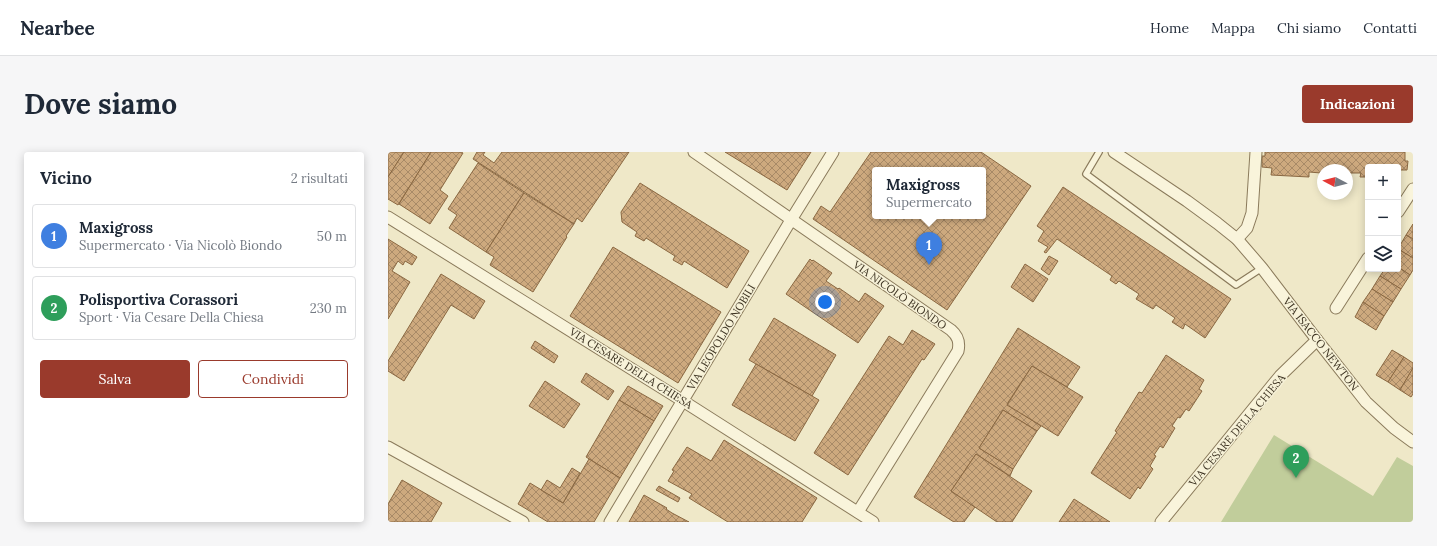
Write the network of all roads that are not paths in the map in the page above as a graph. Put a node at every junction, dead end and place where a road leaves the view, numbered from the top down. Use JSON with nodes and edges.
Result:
{"nodes":[{"id":1,"x":694,"y":152,"type":"edge"},
{"id":2,"x":833,"y":152,"type":"edge"},
{"id":3,"x":1099,"y":152,"type":"edge"},
{"id":4,"x":1114,"y":152,"type":"edge"},
{"id":5,"x":1256,"y":152,"type":"edge"},
{"id":6,"x":1413,"y":189,"type":"edge"},
{"id":7,"x":1401,"y":207,"type":"edge"},
{"id":8,"x":388,"y":217,"type":"edge"},
{"id":9,"x":791,"y":220,"type":"junction"},
{"id":10,"x":1237,"y":239,"type":"junction"},
{"id":11,"x":1365,"y":263,"type":"edge"},
{"id":12,"x":1262,"y":268,"type":"junction"},
{"id":13,"x":1336,"y":308,"type":"dead end"},
{"id":14,"x":1317,"y":340,"type":"junction"},
{"id":15,"x":683,"y":401,"type":"junction"},
{"id":16,"x":1413,"y":442,"type":"edge"},
{"id":17,"x":388,"y":447,"type":"edge"},
{"id":18,"x":858,"y":512,"type":"junction"},
{"id":19,"x":523,"y":522,"type":"edge"},
{"id":20,"x":610,"y":522,"type":"edge"},
{"id":21,"x":873,"y":522,"type":"edge"},
{"id":22,"x":1160,"y":522,"type":"edge"}],
"edges":[{"from":1,"to":9,"type":"street","name":"VIA NICOLÒ BIONDO"},
{"from":2,"to":9,"type":"street","name":"VIA LEOPOLDO NOBILI"},
{"from":3,"to":12,"type":"lane"},
{"from":4,"to":10,"type":"street","name":"VIA ISACCO NEWTON"},
{"from":5,"to":10,"type":"street"},
{"from":6,"to":7,"type":"street"},
{"from":8,"to":15,"type":"street","name":"VIA CESARE DELLA CHIESA"},
{"from":9,"to":15,"type":"street","name":"VIA LEOPOLDO NOBILI"},
{"from":9,"to":18,"type":"street","name":"VIA NICOLÒ BIONDO"},
{"from":10,"to":12,"type":"street","name":"VIA ISACCO NEWTON"},
{"from":11,"to":13,"type":"street"},
{"from":12,"to":14,"type":"street","name":"VIA ISACCO NEWTON"},
{"from":14,"to":16,"type":"street","name":"VIA ISACCO NEWTON"},
{"from":14,"to":22,"type":"street","name":"VIA CESARE DELLA CHIESA"},
{"from":15,"to":18,"type":"street","name":"VIA CESARE DELLA CHIESA"},
{"from":15,"to":20,"type":"street","name":"VIA LEOPOLDO NOBILI"},
{"from":17,"to":19,"type":"street"},
{"from":18,"to":21,"type":"street","name":"VIA CESARE DELLA CHIESA"}]}
